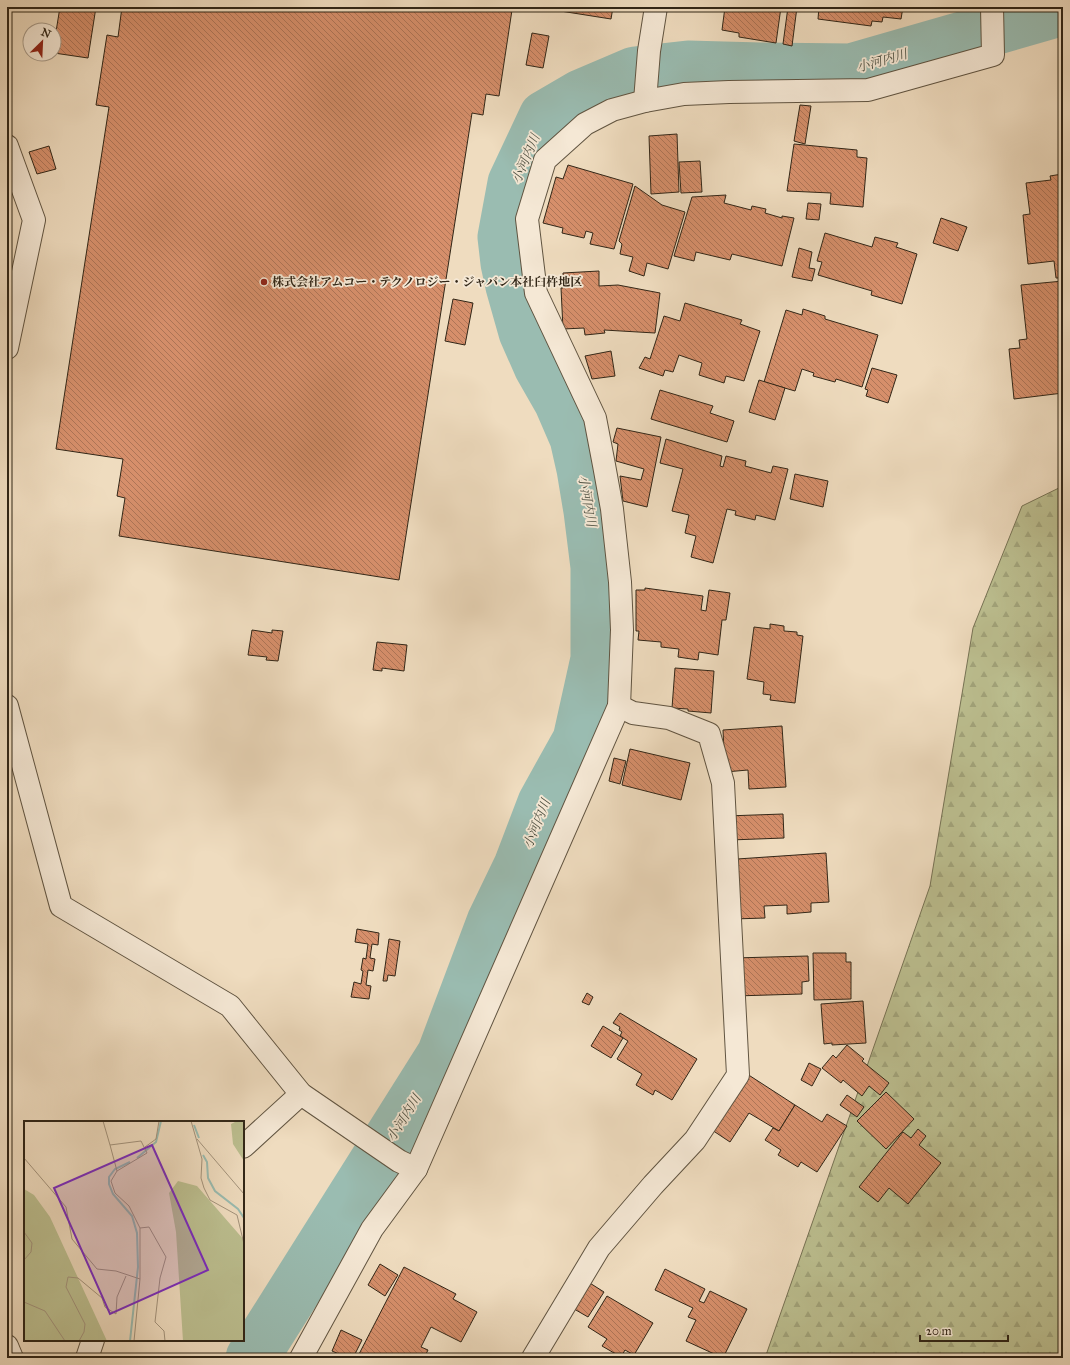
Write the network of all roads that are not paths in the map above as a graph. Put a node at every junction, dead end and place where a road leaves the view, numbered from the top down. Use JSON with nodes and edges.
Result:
{"nodes":[{"id":1,"x":656,"y":7,"type":"edge"},
{"id":2,"x":992,"y":8,"type":"edge"},
{"id":3,"x":645,"y":93,"type":"junction"},
{"id":4,"x":7,"y":146,"type":"edge"},
{"id":5,"x":7,"y":348,"type":"edge"},
{"id":6,"x":7,"y":706,"type":"edge"},
{"id":7,"x":619,"y":706,"type":"junction"},
{"id":8,"x":301,"y":1094,"type":"junction"},
{"id":9,"x":244,"y":1146,"type":"edge"},
{"id":10,"x":408,"y":1165,"type":"junction"},
{"id":11,"x":93,"y":1341,"type":"edge"},
{"id":12,"x":7,"y":1346,"type":"edge"},
{"id":13,"x":12,"y":1358,"type":"edge"},
{"id":14,"x":87,"y":1358,"type":"edge"},
{"id":15,"x":301,"y":1358,"type":"edge"},
{"id":16,"x":533,"y":1358,"type":"edge"}],
"edges":[{"from":1,"to":3,"type":"street"},
{"from":2,"to":3,"type":"street"},
{"from":3,"to":7,"type":"street"},
{"from":4,"to":5,"type":"street"},
{"from":6,"to":8,"type":"street"},
{"from":7,"to":10,"type":"street"},
{"from":7,"to":16,"type":"street"},
{"from":8,"to":9,"type":"street"},
{"from":8,"to":10,"type":"street"},
{"from":10,"to":15,"type":"street"},
{"from":11,"to":14,"type":"street"},
{"from":12,"to":13,"type":"street"}]}
